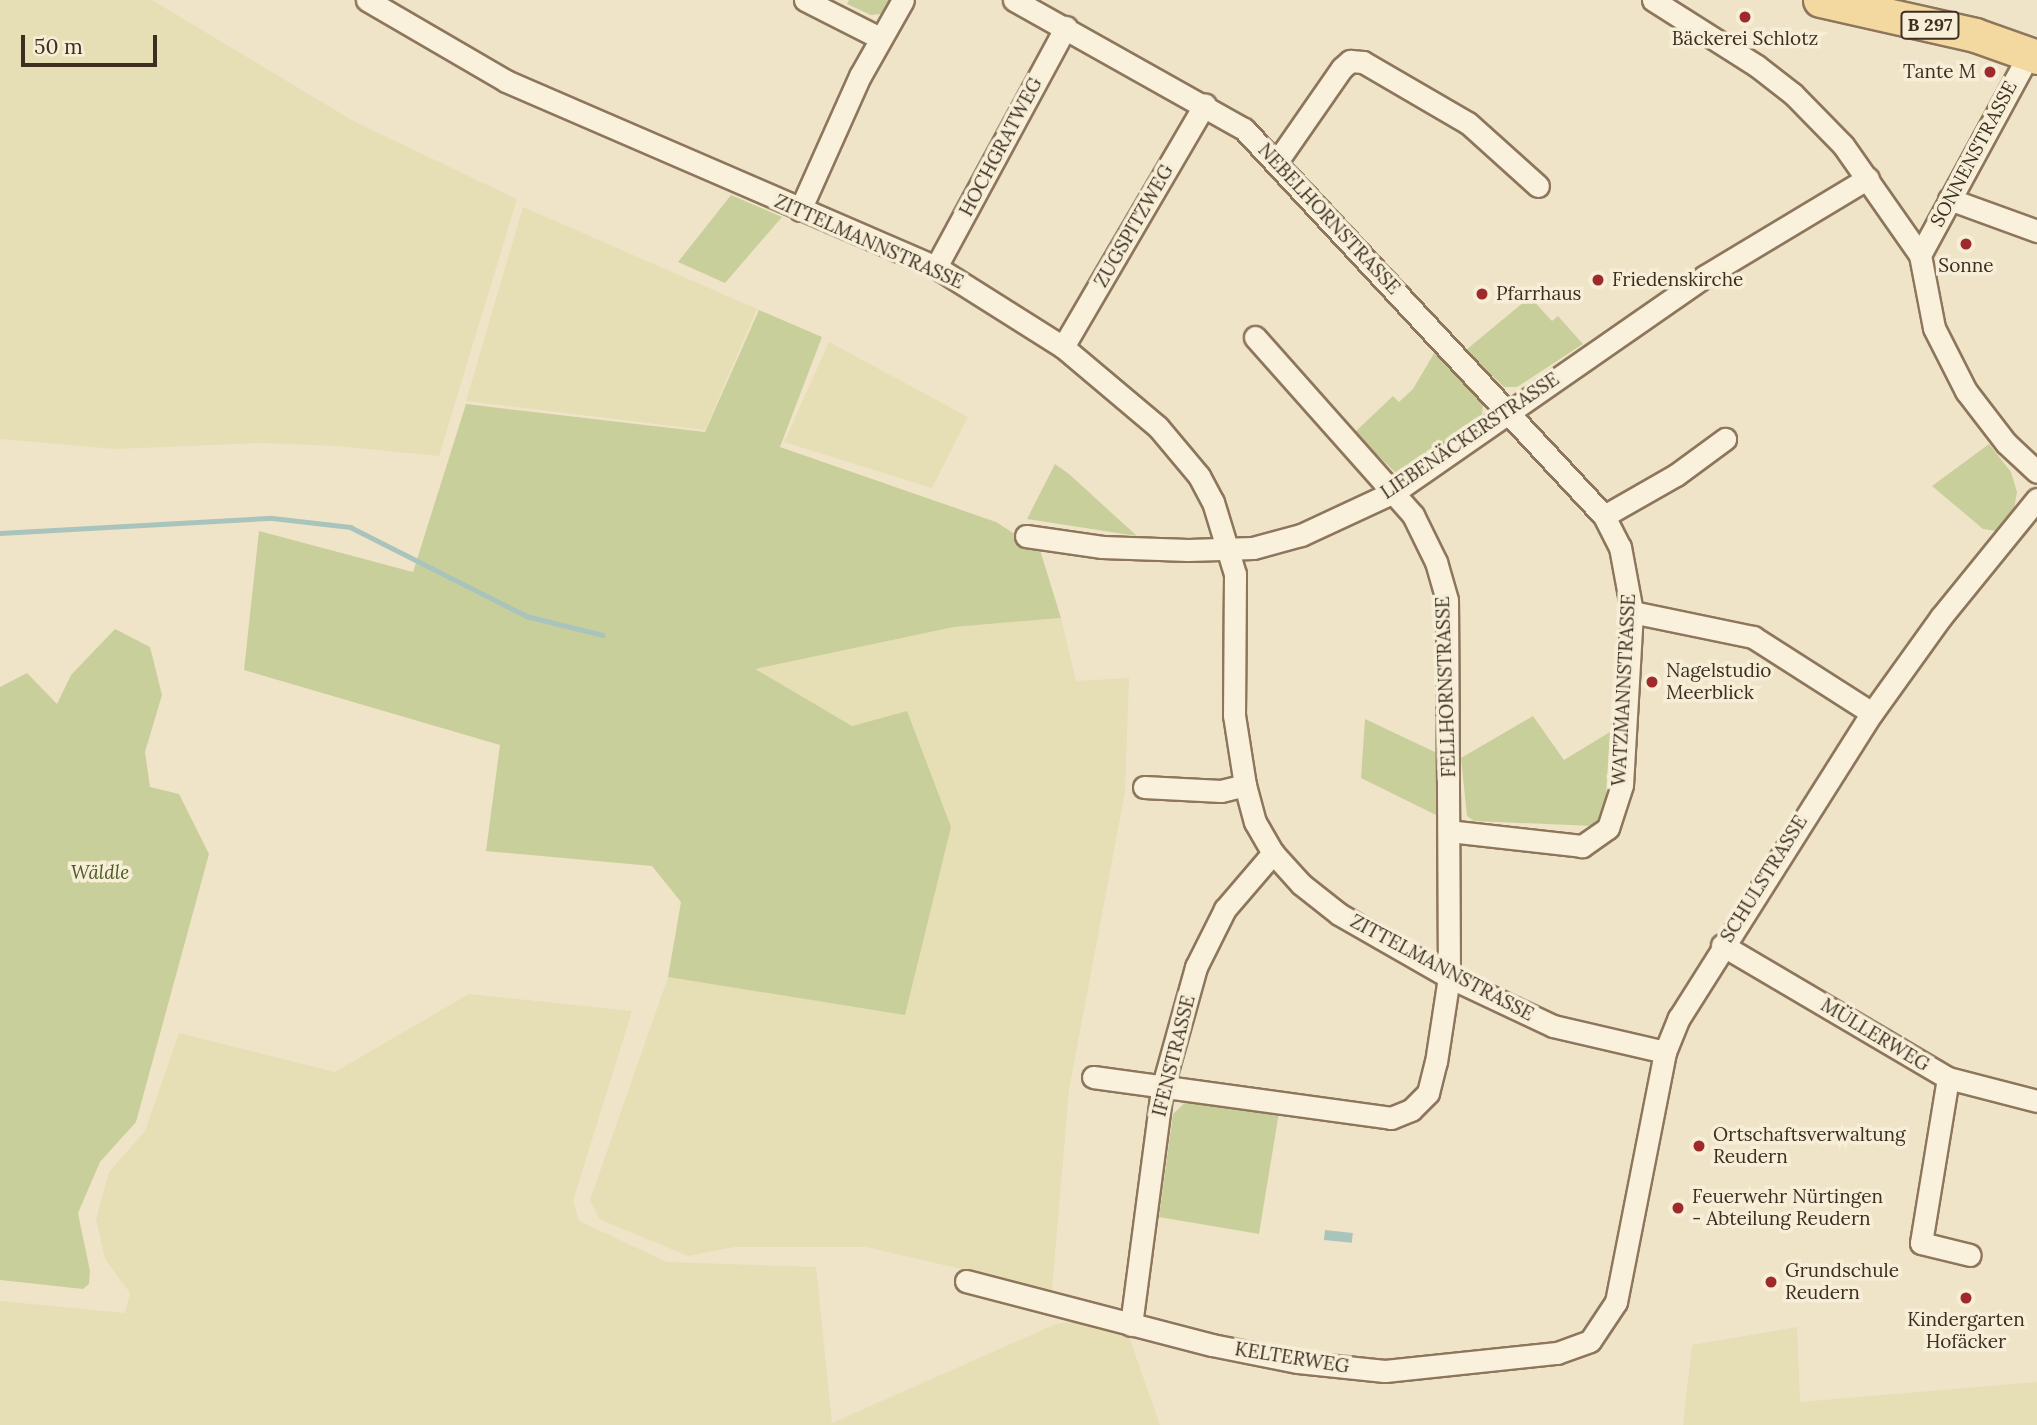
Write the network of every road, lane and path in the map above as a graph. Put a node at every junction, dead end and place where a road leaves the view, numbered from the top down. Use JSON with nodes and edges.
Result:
{"nodes":[{"id":1,"x":367,"y":0,"type":"edge"},
{"id":2,"x":805,"y":0,"type":"edge"},
{"id":3,"x":904,"y":0,"type":"edge"},
{"id":4,"x":1014,"y":0,"type":"edge"},
{"id":5,"x":1653,"y":0,"type":"edge"},
{"id":6,"x":1820,"y":0,"type":"edge"},
{"id":7,"x":1675,"y":7,"type":"edge"},
{"id":8,"x":1066,"y":27,"type":"junction"},
{"id":9,"x":880,"y":37,"type":"junction"},
{"id":10,"x":2033,"y":55,"type":"edge"},
{"id":11,"x":1205,"y":104,"type":"junction"},
{"id":12,"x":1278,"y":160,"type":"junction"},
{"id":13,"x":1868,"y":178,"type":"junction"},
{"id":14,"x":1538,"y":186,"type":"dead end"},
{"id":15,"x":1949,"y":199,"type":"junction"},
{"id":16,"x":800,"y":210,"type":"junction"},
{"id":17,"x":2037,"y":231,"type":"edge"},
{"id":18,"x":1920,"y":255,"type":"junction"},
{"id":19,"x":936,"y":267,"type":"junction"},
{"id":20,"x":1255,"y":337,"type":"dead end"},
{"id":21,"x":1063,"y":347,"type":"junction"},
{"id":22,"x":1506,"y":412,"type":"junction"},
{"id":23,"x":1725,"y":439,"type":"dead end"},
{"id":24,"x":2037,"y":472,"type":"edge"},
{"id":25,"x":1395,"y":491,"type":"junction"},
{"id":26,"x":2037,"y":499,"type":"edge"},
{"id":27,"x":1604,"y":516,"type":"junction"},
{"id":28,"x":1026,"y":536,"type":"dead end"},
{"id":29,"x":1229,"y":549,"type":"junction"},
{"id":30,"x":1632,"y":612,"type":"junction"},
{"id":31,"x":1872,"y":713,"type":"junction"},
{"id":32,"x":1245,"y":785,"type":"junction"},
{"id":33,"x":1144,"y":787,"type":"dead end"},
{"id":34,"x":1449,"y":831,"type":"junction"},
{"id":35,"x":1273,"y":853,"type":"junction"},
{"id":36,"x":1722,"y":945,"type":"junction"},
{"id":37,"x":1449,"y":977,"type":"junction"},
{"id":38,"x":1665,"y":1052,"type":"junction"},
{"id":39,"x":1093,"y":1077,"type":"dead end"},
{"id":40,"x":1948,"y":1078,"type":"junction"},
{"id":41,"x":1162,"y":1089,"type":"junction"},
{"id":42,"x":2037,"y":1101,"type":"edge"},
{"id":43,"x":1970,"y":1255,"type":"dead end"},
{"id":44,"x":965,"y":1280,"type":"dead end"},
{"id":45,"x":1610,"y":1315,"type":"joint"},
{"id":46,"x":1131,"y":1325,"type":"junction"}],
"edges":[{"from":1,"to":16,"type":"street","name":"ZITTELMANNSTRASSE"},
{"from":2,"to":9,"type":"street"},
{"from":3,"to":9,"type":"street"},
{"from":4,"to":8,"type":"street","name":"NEBELHORNSTRASSE"},
{"from":5,"to":7,"type":"street"},
{"from":6,"to":10,"type":"main road","number":"B 297"},
{"from":7,"to":13,"type":"street"},
{"from":8,"to":11,"type":"street","name":"NEBELHORNSTRASSE"},
{"from":8,"to":19,"type":"street","name":"HOCHGRATWEG"},
{"from":9,"to":16,"type":"street"},
{"from":10,"to":15,"type":"street","name":"SONNENSTRASSE"},
{"from":11,"to":12,"type":"street","name":"NEBELHORNSTRASSE"},
{"from":11,"to":21,"type":"street","name":"ZUGSPITZWEG"},
{"from":12,"to":14,"type":"street"},
{"from":12,"to":22,"type":"street","name":"NEBELHORNSTRASSE"},
{"from":13,"to":18,"type":"street"},
{"from":13,"to":22,"type":"street","name":"LIEBENÄCKERSTRASSE"},
{"from":15,"to":17,"type":"street"},
{"from":15,"to":18,"type":"street","name":"SONNENSTRASSE"},
{"from":16,"to":19,"type":"street","name":"ZITTELMANNSTRASSE"},
{"from":18,"to":24,"type":"street"},
{"from":19,"to":21,"type":"street","name":"ZITTELMANNSTRASSE"},
{"from":20,"to":25,"type":"street","name":"FELLHORNSTRASSE"},
{"from":21,"to":29,"type":"street","name":"ZITTELMANNSTRASSE"},
{"from":22,"to":25,"type":"street","name":"LIEBENÄCKERSTRASSE"},
{"from":22,"to":27,"type":"street","name":"WATZMANNSTRASSE"},
{"from":23,"to":27,"type":"street"},
{"from":25,"to":29,"type":"street","name":"LIEBENÄCKERSTRASSE"},
{"from":25,"to":34,"type":"street","name":"FELLHORNSTRASSE"},
{"from":26,"to":31,"type":"street","name":"SCHULSTRASSE"},
{"from":27,"to":30,"type":"street","name":"WATZMANNSTRASSE"},
{"from":28,"to":29,"type":"street","name":"LIEBENÄCKERSTRASSE"},
{"from":29,"to":32,"type":"street","name":"ZITTELMANNSTRASSE"},
{"from":30,"to":31,"type":"street"},
{"from":30,"to":34,"type":"street","name":"WATZMANNSTRASSE"},
{"from":31,"to":36,"type":"street","name":"SCHULSTRASSE"},
{"from":32,"to":33,"type":"street"},
{"from":32,"to":35,"type":"street","name":"ZITTELMANNSTRASSE"},
{"from":34,"to":37,"type":"street","name":"FELLHORNSTRASSE"},
{"from":35,"to":37,"type":"street","name":"ZITTELMANNSTRASSE"},
{"from":35,"to":41,"type":"street","name":"IFENSTRASSE"},
{"from":36,"to":38,"type":"street","name":"SCHULSTRASSE"},
{"from":36,"to":40,"type":"street","name":"MÜLLERWEG"},
{"from":37,"to":38,"type":"street","name":"ZITTELMANNSTRASSE"},
{"from":37,"to":41,"type":"street","name":"FELLHORNSTRASSE"},
{"from":38,"to":45,"type":"street","name":"SCHULSTRASSE"},
{"from":39,"to":41,"type":"street","name":"FELLHORNSTRASSE"},
{"from":40,"to":42,"type":"street","name":"MÜLLERWEG"},
{"from":40,"to":43,"type":"street"},
{"from":41,"to":46,"type":"street","name":"IFENSTRASSE"},
{"from":44,"to":46,"type":"street","name":"KELTERWEG"},
{"from":45,"to":46,"type":"street","name":"KELTERWEG"}]}
